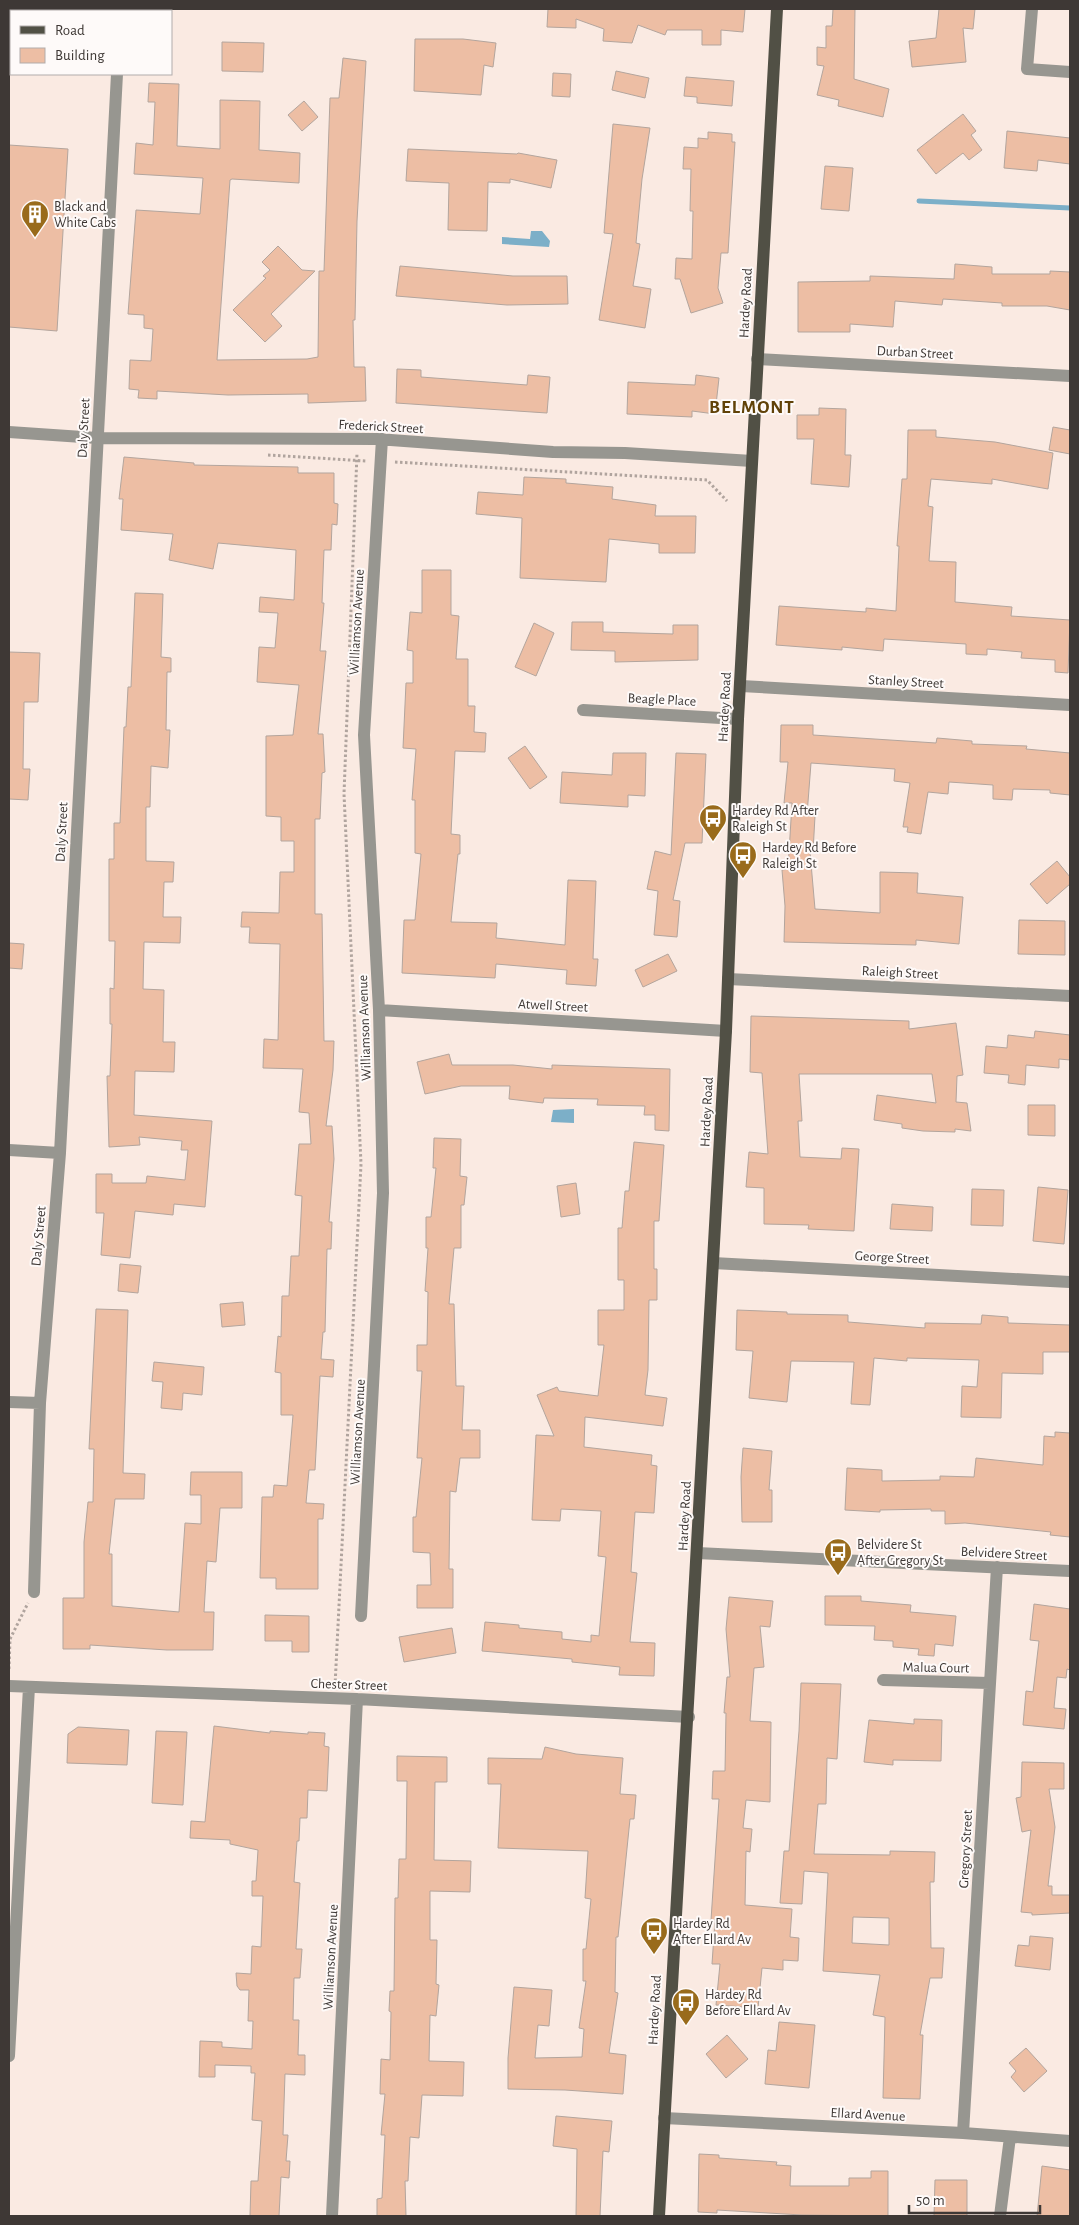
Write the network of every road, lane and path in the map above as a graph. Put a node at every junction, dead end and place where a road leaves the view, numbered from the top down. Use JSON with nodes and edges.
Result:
{"nodes":[{"id":1,"x":777,"y":9,"type":"edge"},
{"id":2,"x":1032,"y":9,"type":"edge"},
{"id":3,"x":1070,"y":72,"type":"edge"},
{"id":4,"x":117,"y":75,"type":"edge"},
{"id":5,"x":757,"y":359,"type":"junction"},
{"id":6,"x":1070,"y":376,"type":"edge"},
{"id":7,"x":9,"y":432,"type":"edge"},
{"id":8,"x":97,"y":438,"type":"junction"},
{"id":9,"x":357,"y":438,"type":"junction"},
{"id":10,"x":382,"y":439,"type":"junction"},
{"id":11,"x":752,"y":461,"type":"junction"},
{"id":12,"x":741,"y":686,"type":"junction"},
{"id":13,"x":1070,"y":705,"type":"edge"},
{"id":14,"x":583,"y":710,"type":"dead end"},
{"id":15,"x":738,"y":719,"type":"junction"},
{"id":16,"x":728,"y":979,"type":"junction"},
{"id":17,"x":1070,"y":996,"type":"edge"},
{"id":18,"x":379,"y":1010,"type":"junction"},
{"id":19,"x":726,"y":1031,"type":"junction"},
{"id":20,"x":9,"y":1150,"type":"edge"},
{"id":21,"x":60,"y":1153,"type":"junction"},
{"id":22,"x":713,"y":1263,"type":"junction"},
{"id":23,"x":1070,"y":1282,"type":"edge"},
{"id":24,"x":9,"y":1402,"type":"edge"},
{"id":25,"x":40,"y":1403,"type":"junction"},
{"id":26,"x":697,"y":1553,"type":"junction"},
{"id":27,"x":997,"y":1567,"type":"junction"},
{"id":28,"x":1070,"y":1571,"type":"edge"},
{"id":29,"x":34,"y":1592,"type":"joint"},
{"id":30,"x":361,"y":1616,"type":"dead end"},
{"id":31,"x":9,"y":1669,"type":"edge"},
{"id":32,"x":883,"y":1680,"type":"dead end"},
{"id":33,"x":989,"y":1683,"type":"junction"},
{"id":34,"x":9,"y":1686,"type":"edge"},
{"id":35,"x":30,"y":1687,"type":"junction"},
{"id":36,"x":334,"y":1699,"type":"junction"},
{"id":37,"x":357,"y":1699,"type":"junction"},
{"id":38,"x":688,"y":1717,"type":"junction"},
{"id":39,"x":12,"y":1956,"type":"edge"},
{"id":40,"x":9,"y":2056,"type":"edge"},
{"id":41,"x":664,"y":2118,"type":"junction"},
{"id":42,"x":963,"y":2133,"type":"junction"},
{"id":43,"x":1010,"y":2137,"type":"junction"},
{"id":44,"x":1070,"y":2141,"type":"edge"},
{"id":45,"x":332,"y":2216,"type":"edge"},
{"id":46,"x":659,"y":2216,"type":"edge"},
{"id":47,"x":1000,"y":2216,"type":"edge"}],
"edges":[{"from":1,"to":5,"type":"main road","name":"Hardey Road"},
{"from":2,"to":3,"type":"street"},
{"from":4,"to":8,"type":"street","name":"Daly Street"},
{"from":5,"to":6,"type":"street","name":"Durban Street"},
{"from":5,"to":11,"type":"main road","name":"Hardey Road"},
{"from":7,"to":8,"type":"street","name":"Frederick Street"},
{"from":8,"to":9,"type":"street","name":"Frederick Street"},
{"from":8,"to":21,"type":"street","name":"Daly Street"},
{"from":9,"to":10,"type":"street","name":"Frederick Street"},
{"from":9,"to":36,"type":"path"},
{"from":10,"to":11,"type":"street","name":"Frederick Street"},
{"from":10,"to":18,"type":"street","name":"Williamson Avenue"},
{"from":11,"to":12,"type":"main road","name":"Hardey Road"},
{"from":12,"to":13,"type":"street","name":"Stanley Street"},
{"from":12,"to":15,"type":"main road","name":"Hardey Road"},
{"from":14,"to":15,"type":"street","name":"Beagle Place"},
{"from":15,"to":16,"type":"main road","name":"Hardey Road"},
{"from":16,"to":17,"type":"street","name":"Raleigh Street"},
{"from":16,"to":19,"type":"main road","name":"Hardey Road"},
{"from":18,"to":19,"type":"street","name":"Atwell Street"},
{"from":18,"to":30,"type":"street","name":"Williamson Avenue"},
{"from":19,"to":22,"type":"main road","name":"Hardey Road"},
{"from":20,"to":21,"type":"street"},
{"from":21,"to":25,"type":"street","name":"Daly Street"},
{"from":22,"to":23,"type":"street","name":"George Street"},
{"from":22,"to":26,"type":"main road","name":"Hardey Road"},
{"from":24,"to":25,"type":"street"},
{"from":25,"to":29,"type":"street","name":"Daly Street"},
{"from":26,"to":27,"type":"street","name":"Belvidere Street"},
{"from":26,"to":38,"type":"main road","name":"Hardey Road"},
{"from":27,"to":28,"type":"street","name":"Belvidere Street"},
{"from":27,"to":33,"type":"street","name":"Gregory Street"},
{"from":29,"to":31,"type":"path"},
{"from":32,"to":33,"type":"street","name":"Malua Court"},
{"from":33,"to":42,"type":"street","name":"Gregory Street"},
{"from":34,"to":35,"type":"street","name":"Chester Street"},
{"from":35,"to":36,"type":"street","name":"Chester Street"},
{"from":35,"to":39,"type":"street"},
{"from":36,"to":37,"type":"street","name":"Chester Street"},
{"from":37,"to":38,"type":"street","name":"Chester Street"},
{"from":37,"to":45,"type":"street","name":"Williamson Avenue"},
{"from":38,"to":41,"type":"main road","name":"Hardey Road"},
{"from":39,"to":40,"type":"street"},
{"from":41,"to":42,"type":"street","name":"Ellard Avenue"},
{"from":41,"to":46,"type":"main road","name":"Hardey Road"},
{"from":42,"to":43,"type":"street","name":"Ellard Avenue"},
{"from":43,"to":44,"type":"street","name":"Ellard Avenue"},
{"from":43,"to":47,"type":"street"}]}
